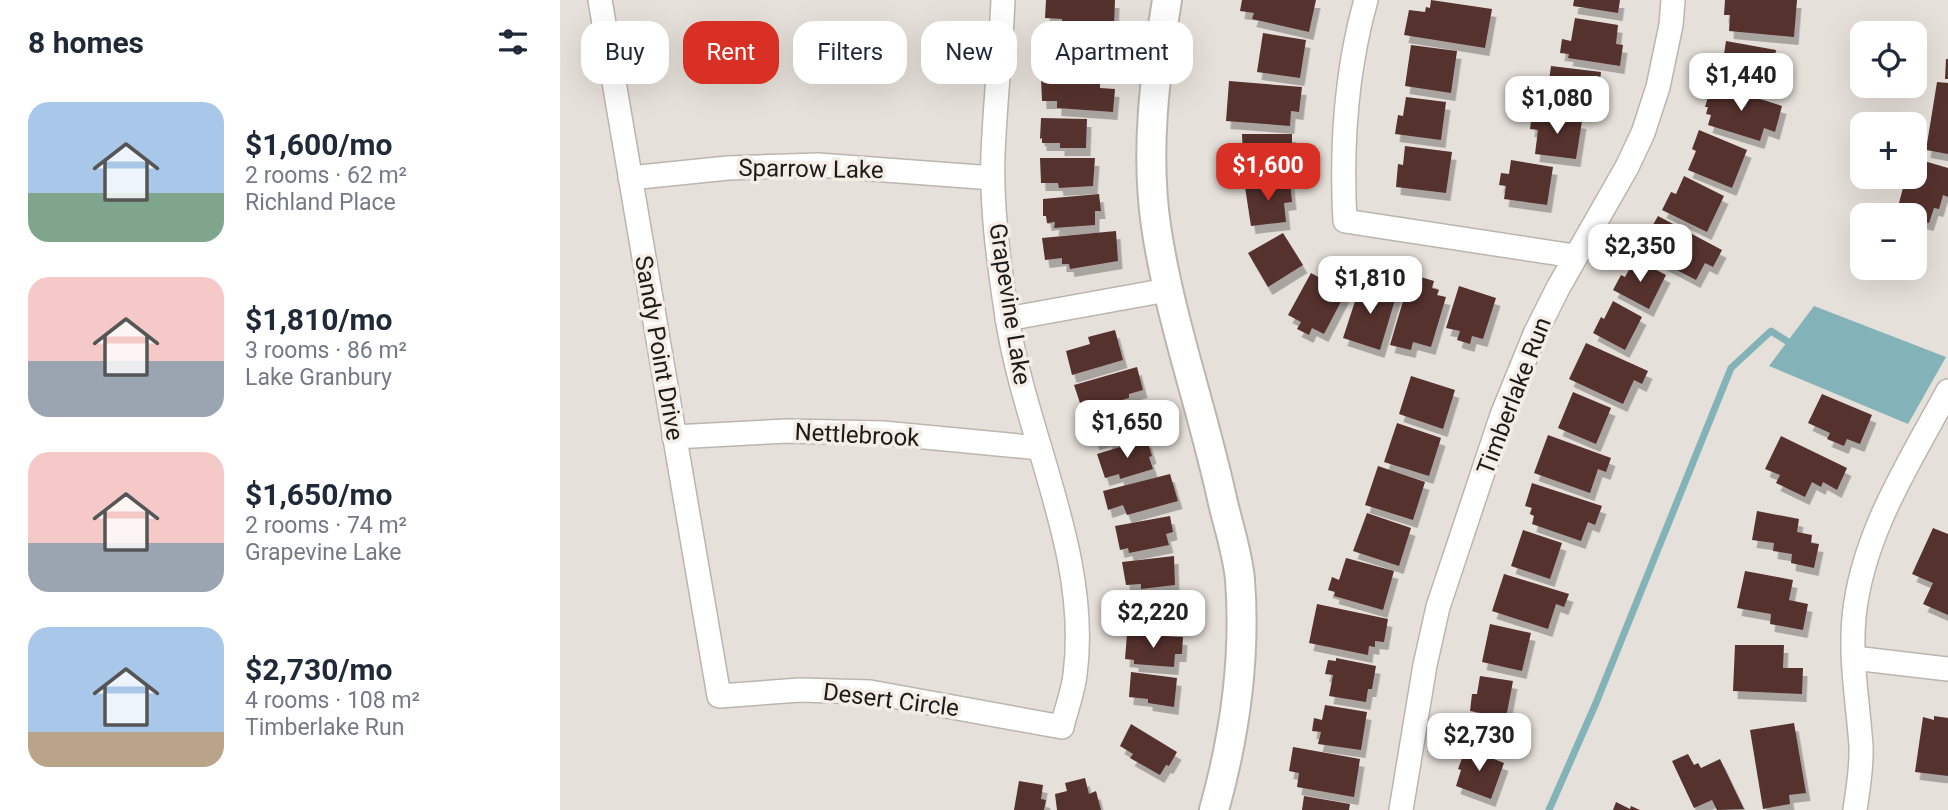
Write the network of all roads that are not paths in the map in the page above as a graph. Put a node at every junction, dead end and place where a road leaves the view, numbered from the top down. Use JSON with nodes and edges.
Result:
{"nodes":[{"id":1,"x":600,"y":0,"type":"edge"},
{"id":2,"x":1003,"y":0,"type":"edge"},
{"id":3,"x":1167,"y":0,"type":"edge"},
{"id":4,"x":1366,"y":0,"type":"edge"},
{"id":5,"x":1673,"y":0,"type":"edge"},
{"id":6,"x":630,"y":177,"type":"junction"},
{"id":7,"x":993,"y":178,"type":"junction"},
{"id":8,"x":1574,"y":256,"type":"junction"},
{"id":9,"x":1167,"y":290,"type":"junction"},
{"id":10,"x":1007,"y":319,"type":"junction"},
{"id":11,"x":1948,"y":391,"type":"edge"},
{"id":12,"x":674,"y":437,"type":"junction"},
{"id":13,"x":1040,"y":448,"type":"junction"},
{"id":14,"x":1854,"y":658,"type":"junction"},
{"id":15,"x":1948,"y":669,"type":"edge"},
{"id":16,"x":719,"y":696,"type":"joint"},
{"id":17,"x":1062,"y":727,"type":"joint"},
{"id":18,"x":1214,"y":810,"type":"edge"},
{"id":19,"x":1401,"y":810,"type":"edge"},
{"id":20,"x":1856,"y":810,"type":"edge"}],
"edges":[{"from":1,"to":6,"type":"street","name":"Sandy Point Drive"},
{"from":2,"to":7,"type":"street","name":"Grapevine Lake"},
{"from":3,"to":9,"type":"street"},
{"from":4,"to":8,"type":"street"},
{"from":5,"to":8,"type":"street","name":"Timberlake Run"},
{"from":6,"to":7,"type":"street","name":"Sparrow Lake"},
{"from":6,"to":12,"type":"street","name":"Sandy Point Drive"},
{"from":7,"to":10,"type":"street","name":"Grapevine Lake"},
{"from":8,"to":19,"type":"street","name":"Timberlake Run"},
{"from":9,"to":10,"type":"street"},
{"from":9,"to":18,"type":"street"},
{"from":10,"to":13,"type":"street","name":"Grapevine Lake"},
{"from":11,"to":14,"type":"street"},
{"from":12,"to":13,"type":"street","name":"Nettlebrook"},
{"from":12,"to":16,"type":"street","name":"Sandy Point Drive"},
{"from":13,"to":17,"type":"street","name":"Grapevine Lake"},
{"from":14,"to":15,"type":"street"},
{"from":14,"to":20,"type":"street"},
{"from":16,"to":17,"type":"street","name":"Desert Circle"}]}
